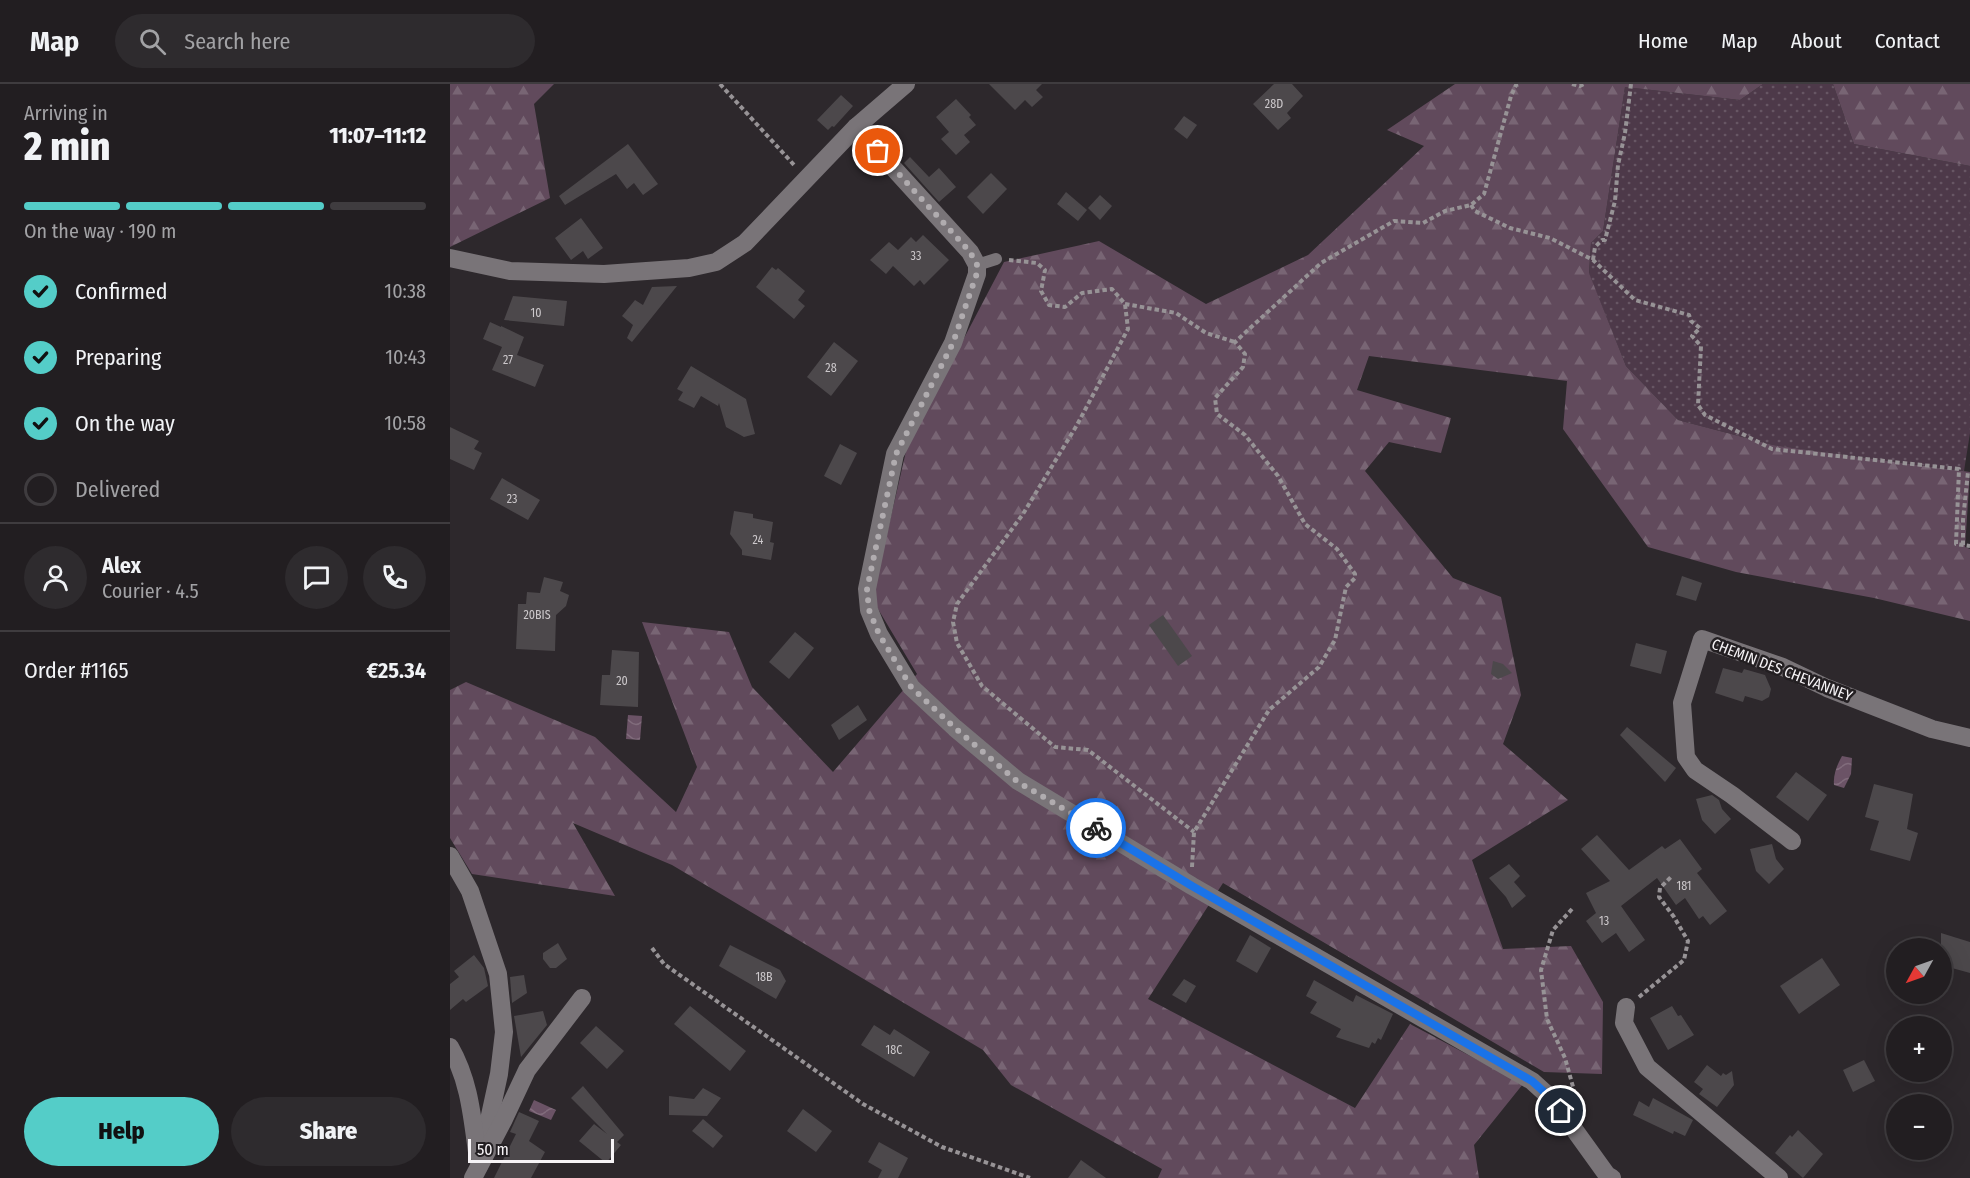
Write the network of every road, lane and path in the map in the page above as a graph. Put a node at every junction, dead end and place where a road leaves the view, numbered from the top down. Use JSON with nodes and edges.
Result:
{"nodes":[{"id":1,"x":720,"y":84,"type":"edge"},
{"id":2,"x":906,"y":84,"type":"edge"},
{"id":3,"x":1520,"y":84,"type":"edge"},
{"id":4,"x":1572,"y":84,"type":"edge"},
{"id":5,"x":1584,"y":84,"type":"edge"},
{"id":6,"x":1631,"y":84,"type":"edge"},
{"id":7,"x":856,"y":128,"type":"junction"},
{"id":8,"x":806,"y":178,"type":"junction"},
{"id":9,"x":1471,"y":205,"type":"junction"},
{"id":10,"x":450,"y":258,"type":"edge"},
{"id":11,"x":996,"y":259,"type":"joint"},
{"id":12,"x":1593,"y":260,"type":"junction"},
{"id":13,"x":977,"y":265,"type":"junction"},
{"id":14,"x":1125,"y":304,"type":"junction"},
{"id":15,"x":1235,"y":342,"type":"junction"},
{"id":16,"x":1968,"y":472,"type":"dead end"},
{"id":17,"x":1960,"y":520,"type":"junction"},
{"id":18,"x":1970,"y":546,"type":"edge"},
{"id":19,"x":1970,"y":738,"type":"edge"},
{"id":20,"x":1194,"y":832,"type":"junction"},
{"id":21,"x":1792,"y":841,"type":"dead end"},
{"id":22,"x":450,"y":856,"type":"edge"},
{"id":23,"x":1671,"y":877,"type":"dead end"},
{"id":24,"x":1192,"y":886,"type":"junction"},
{"id":25,"x":1572,"y":909,"type":"dead end"},
{"id":26,"x":652,"y":948,"type":"dead end"},
{"id":27,"x":582,"y":998,"type":"dead end"},
{"id":28,"x":1626,"y":1007,"type":"joint"},
{"id":29,"x":450,"y":1047,"type":"edge"},
{"id":30,"x":1569,"y":1122,"type":"junction"},
{"id":31,"x":476,"y":1172,"type":"edge"},
{"id":32,"x":1030,"y":1178,"type":"edge"},
{"id":33,"x":1612,"y":1178,"type":"edge"},
{"id":34,"x":1779,"y":1178,"type":"edge"}],
"edges":[{"from":1,"to":8,"type":"path"},
{"from":2,"to":7,"type":"street"},
{"from":3,"to":9,"type":"path"},
{"from":4,"to":5,"type":"path"},
{"from":6,"to":12,"type":"path"},
{"from":7,"to":8,"type":"street"},
{"from":7,"to":13,"type":"street"},
{"from":8,"to":10,"type":"street"},
{"from":9,"to":12,"type":"path"},
{"from":9,"to":15,"type":"path"},
{"from":11,"to":13,"type":"lane"},
{"from":11,"to":14,"type":"path"},
{"from":12,"to":17,"type":"path"},
{"from":13,"to":24,"type":"street"},
{"from":14,"to":15,"type":"path"},
{"from":14,"to":20,"type":"path"},
{"from":15,"to":20,"type":"path"},
{"from":16,"to":17,"type":"path"},
{"from":17,"to":18,"type":"path"},
{"from":19,"to":21,"type":"street","name":"CHEMIN DES CHEVANNEY"},
{"from":20,"to":24,"type":"path"},
{"from":22,"to":31,"type":"street"},
{"from":23,"to":28,"type":"path"},
{"from":24,"to":30,"type":"street"},
{"from":25,"to":30,"type":"path"},
{"from":26,"to":32,"type":"path"},
{"from":27,"to":31,"type":"street"},
{"from":28,"to":34,"type":"street"},
{"from":29,"to":31,"type":"street"},
{"from":30,"to":33,"type":"street"}]}
